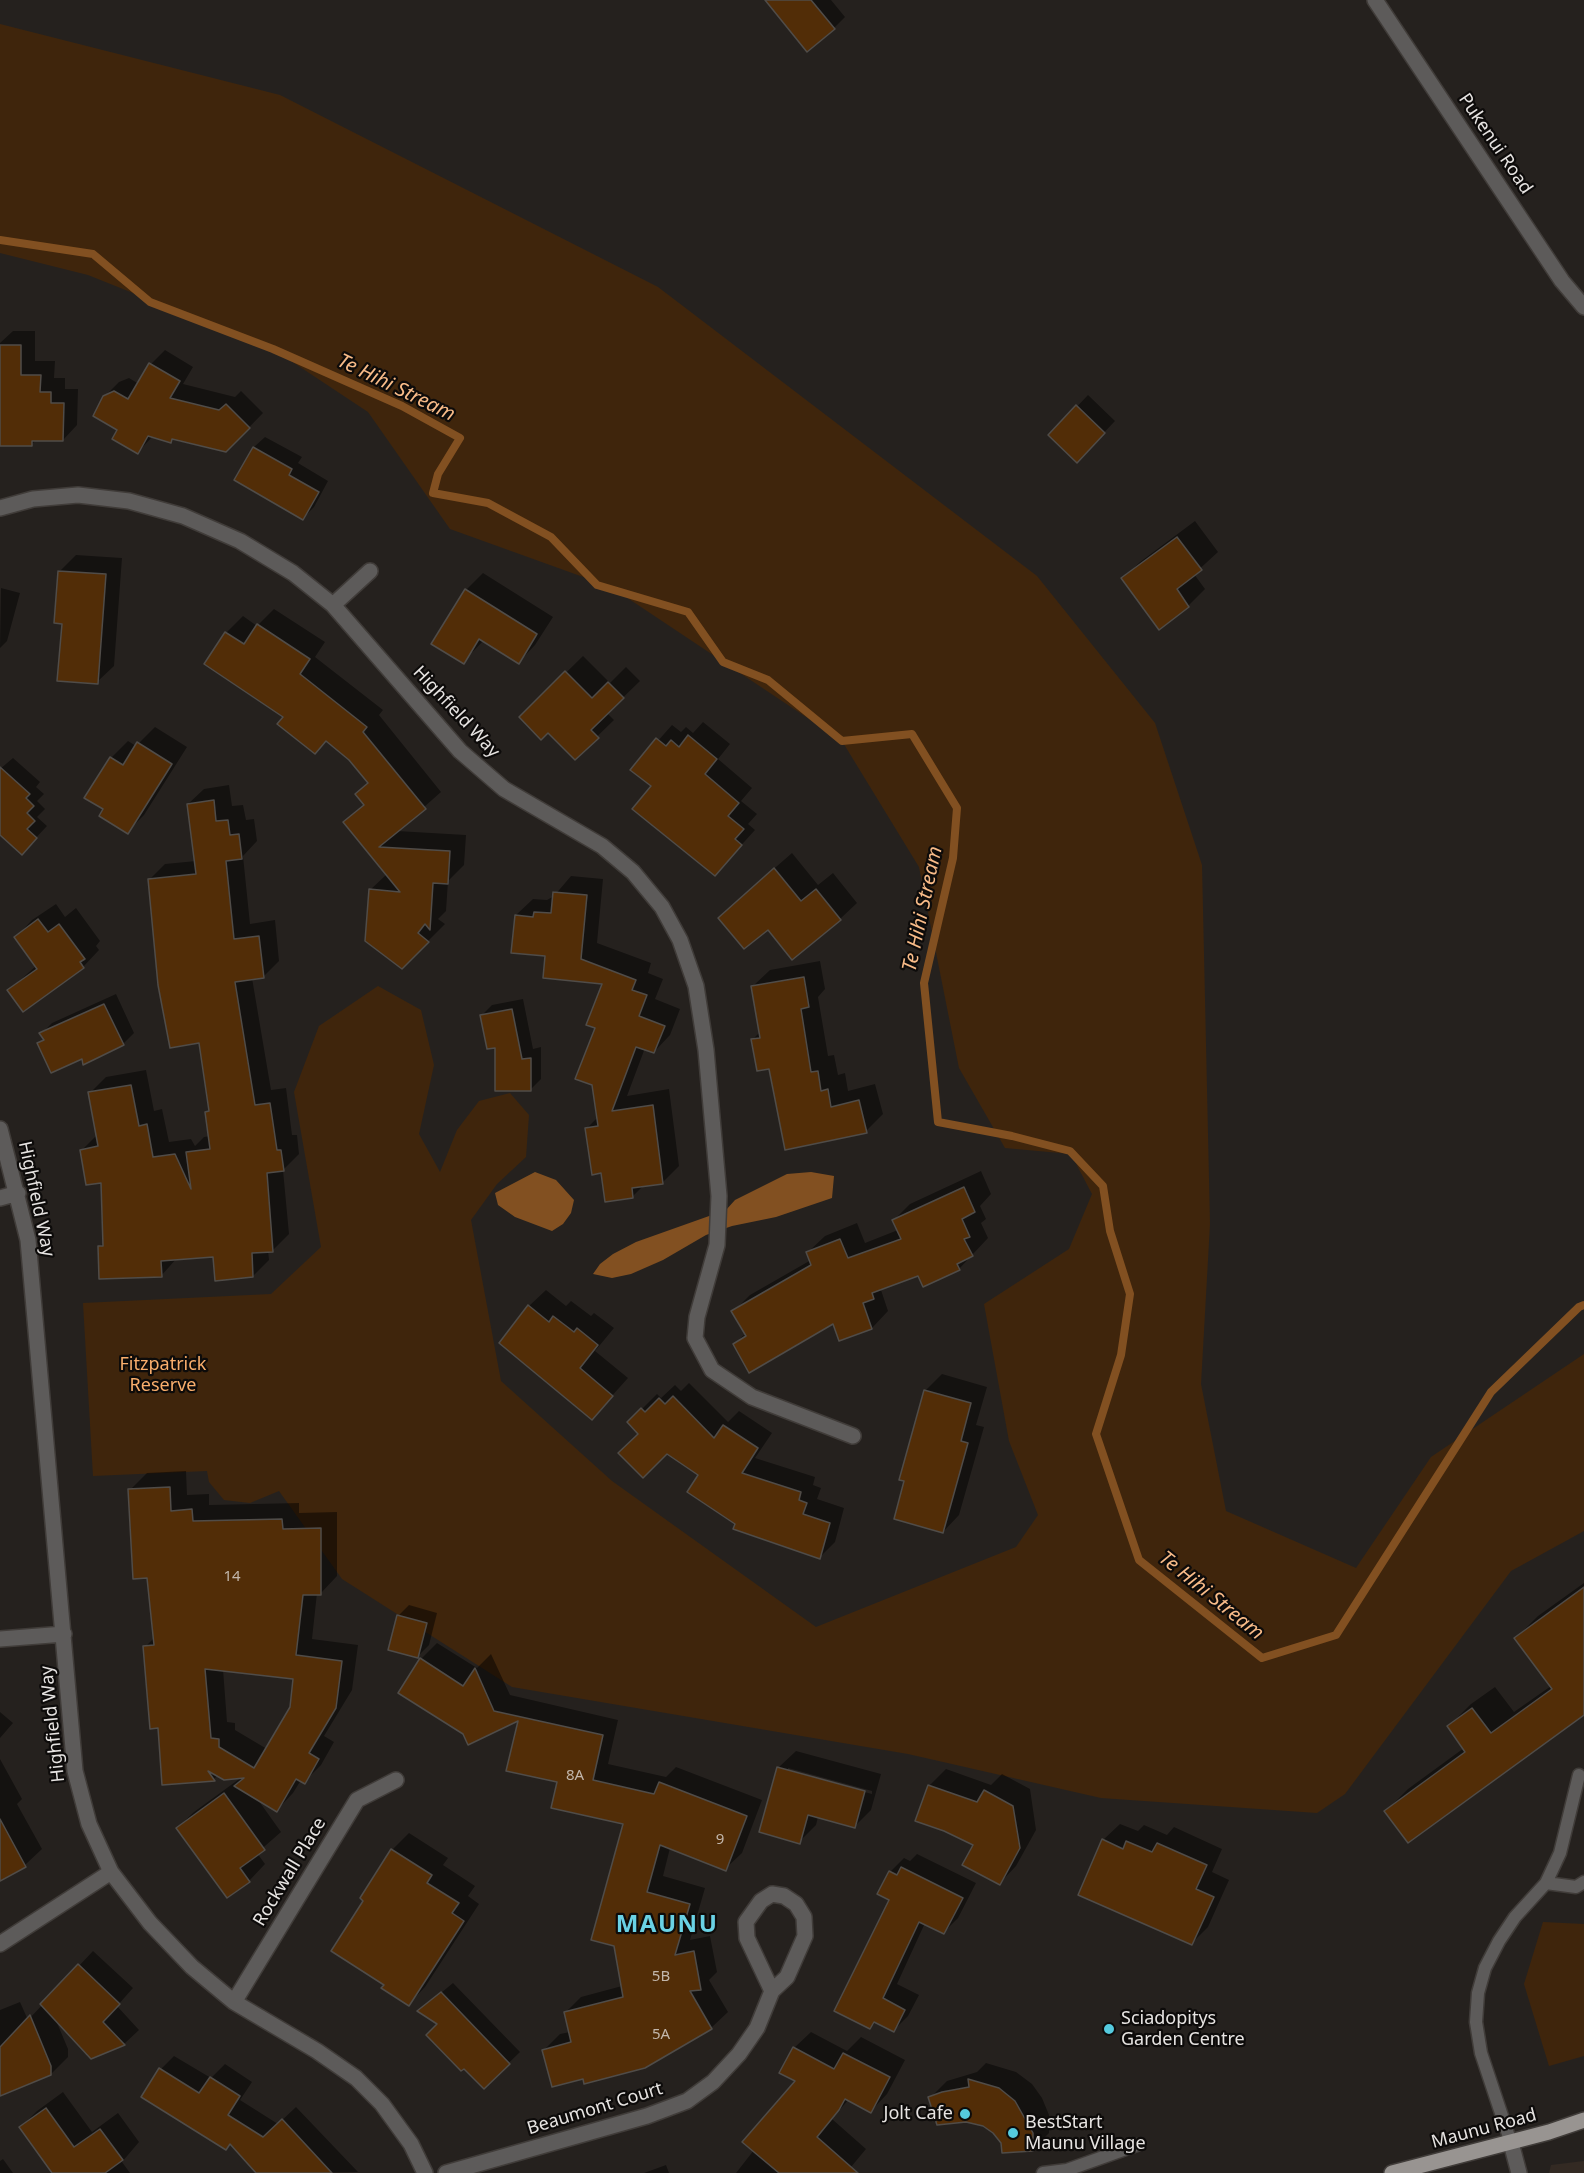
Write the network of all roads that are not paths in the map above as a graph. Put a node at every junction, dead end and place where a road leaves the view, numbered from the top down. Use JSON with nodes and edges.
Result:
{"nodes":[{"id":1,"x":1375,"y":0,"type":"edge"},
{"id":2,"x":1584,"y":307,"type":"edge"},
{"id":3,"x":0,"y":508,"type":"edge"},
{"id":4,"x":370,"y":571,"type":"dead end"},
{"id":5,"x":333,"y":605,"type":"junction"},
{"id":6,"x":0,"y":1129,"type":"edge"},
{"id":7,"x":18,"y":1193,"type":"junction"},
{"id":8,"x":0,"y":1198,"type":"edge"},
{"id":9,"x":853,"y":1436,"type":"dead end"},
{"id":10,"x":64,"y":1634,"type":"junction"},
{"id":11,"x":0,"y":1639,"type":"edge"},
{"id":12,"x":1579,"y":1776,"type":"dead end"},
{"id":13,"x":396,"y":1780,"type":"dead end"},
{"id":14,"x":111,"y":1872,"type":"junction"},
{"id":15,"x":1546,"y":1882,"type":"junction"},
{"id":16,"x":1584,"y":1882,"type":"edge"},
{"id":17,"x":0,"y":1944,"type":"edge"},
{"id":18,"x":772,"y":1991,"type":"junction"},
{"id":19,"x":234,"y":2002,"type":"junction"},
{"id":20,"x":1584,"y":2120,"type":"edge"},
{"id":21,"x":1511,"y":2143,"type":"junction"},
{"id":22,"x":1137,"y":2145,"type":"dead end"},
{"id":23,"x":425,"y":2173,"type":"edge"},
{"id":24,"x":446,"y":2173,"type":"edge"},
{"id":25,"x":1043,"y":2173,"type":"edge"},
{"id":26,"x":1392,"y":2173,"type":"edge"},
{"id":27,"x":1519,"y":2173,"type":"edge"}],
"edges":[{"from":1,"to":2,"type":"street","name":"Pukenui Road"},
{"from":3,"to":5,"type":"street","name":"Highfield Way"},
{"from":4,"to":5,"type":"street"},
{"from":5,"to":9,"type":"street","name":"Highfield Way"},
{"from":6,"to":7,"type":"street","name":"Highfield Way"},
{"from":7,"to":8,"type":"street"},
{"from":7,"to":10,"type":"street","name":"Highfield Way"},
{"from":10,"to":11,"type":"street"},
{"from":10,"to":14,"type":"street","name":"Highfield Way"},
{"from":12,"to":15,"type":"lane"},
{"from":13,"to":19,"type":"street","name":"Rockwall Place"},
{"from":14,"to":17,"type":"street"},
{"from":14,"to":19,"type":"street","name":"Highfield Way"},
{"from":15,"to":16,"type":"lane"},
{"from":15,"to":21,"type":"lane"},
{"from":18,"to":18,"type":"street","name":"Beaumont Court"},
{"from":18,"to":24,"type":"street","name":"Beaumont Court"},
{"from":19,"to":23,"type":"street","name":"Highfield Way"},
{"from":20,"to":21,"type":"main road","name":"Maunu Road"},
{"from":21,"to":26,"type":"main road","name":"Maunu Road"},
{"from":21,"to":27,"type":"street"},
{"from":22,"to":25,"type":"lane"}]}
